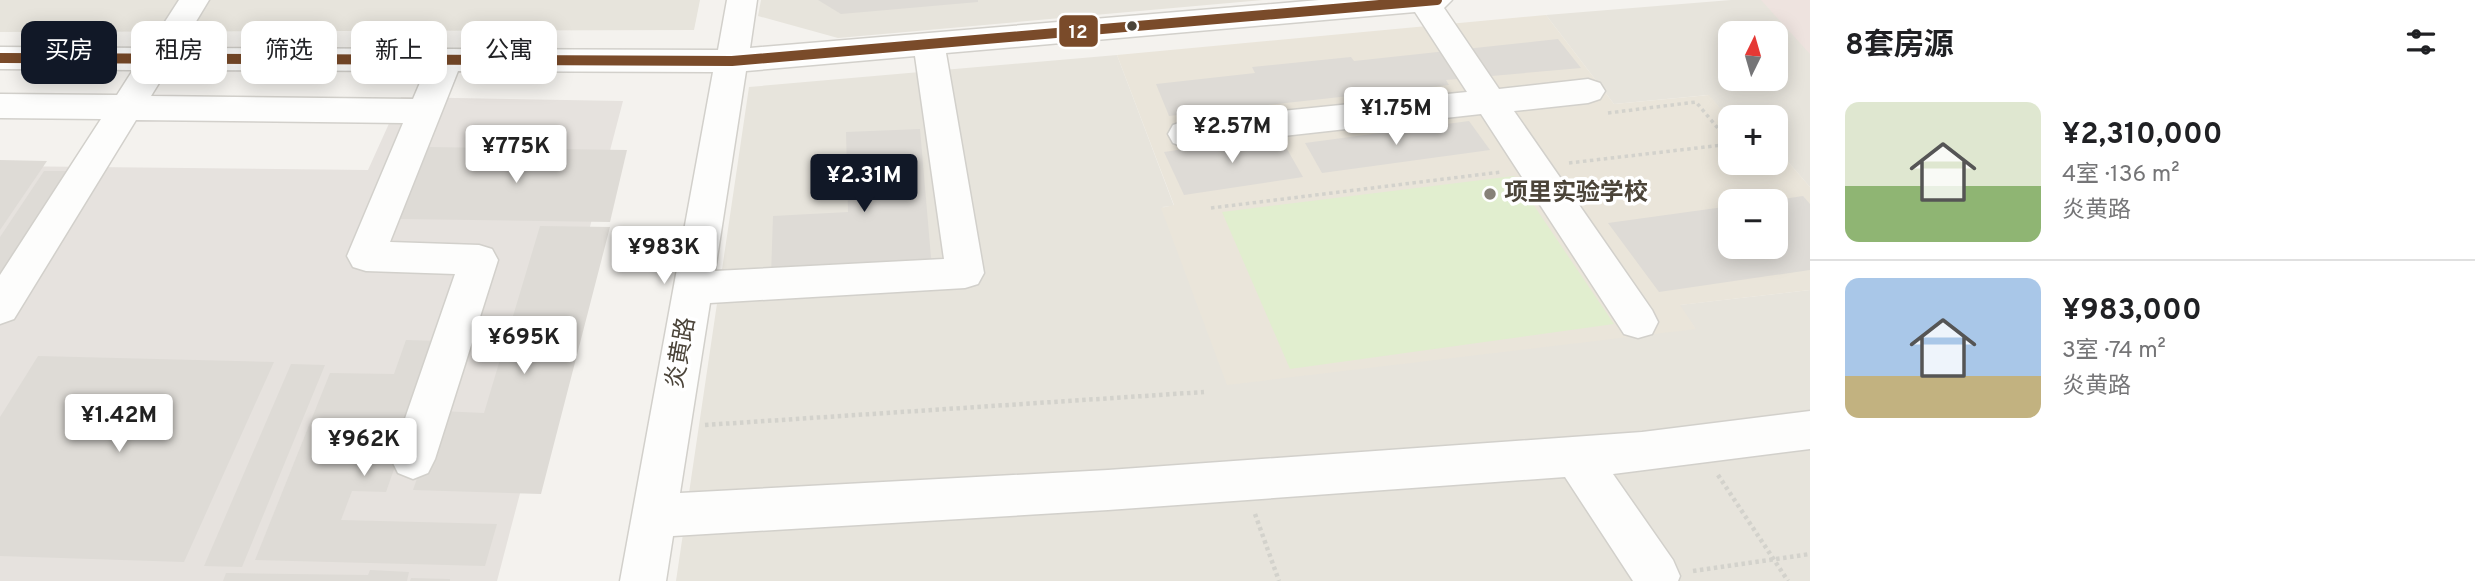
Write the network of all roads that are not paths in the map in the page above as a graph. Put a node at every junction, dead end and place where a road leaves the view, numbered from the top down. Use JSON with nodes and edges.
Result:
{"nodes":[{"id":1,"x":194,"y":0,"type":"edge"},
{"id":2,"x":742,"y":0,"type":"edge"},
{"id":3,"x":1430,"y":1,"type":"edge"},
{"id":4,"x":181,"y":21,"type":"edge"},
{"id":5,"x":929,"y":44,"type":"junction"},
{"id":6,"x":0,"y":58,"type":"edge"},
{"id":7,"x":131,"y":60,"type":"edge"},
{"id":8,"x":227,"y":60,"type":"edge"},
{"id":9,"x":351,"y":60,"type":"edge"},
{"id":10,"x":447,"y":60,"type":"edge"},
{"id":11,"x":732,"y":61,"type":"junction"},
{"id":12,"x":143,"y":84,"type":"edge"},
{"id":13,"x":436,"y":84,"type":"edge"},
{"id":14,"x":1588,"y":91,"type":"road end"},
{"id":15,"x":1490,"y":101,"type":"junction"},
{"id":16,"x":0,"y":106,"type":"edge"},
{"id":17,"x":128,"y":107,"type":"junction"},
{"id":18,"x":425,"y":111,"type":"junction"},
{"id":19,"x":1185,"y":134,"type":"dead end"},
{"id":20,"x":694,"y":288,"type":"junction"},
{"id":21,"x":0,"y":308,"type":"edge"},
{"id":22,"x":1638,"y":322,"type":"dead end"},
{"id":23,"x":1810,"y":430,"type":"edge"},
{"id":24,"x":1576,"y":457,"type":"junction"},
{"id":25,"x":413,"y":459,"type":"dead end"},
{"id":26,"x":654,"y":516,"type":"junction"},
{"id":27,"x":1647,"y":579,"type":"edge"},
{"id":28,"x":643,"y":581,"type":"edge"}],
"edges":[{"from":1,"to":4,"type":"street"},
{"from":2,"to":11,"type":"street","name":"炎黄路"},
{"from":3,"to":5,"type":"street"},
{"from":3,"to":15,"type":"street"},
{"from":5,"to":11,"type":"street"},
{"from":5,"to":20,"type":"street"},
{"from":6,"to":7,"type":"street"},
{"from":8,"to":9,"type":"street"},
{"from":10,"to":11,"type":"street"},
{"from":11,"to":20,"type":"street","name":"炎黄路"},
{"from":12,"to":17,"type":"street"},
{"from":13,"to":18,"type":"street"},
{"from":14,"to":15,"type":"street"},
{"from":15,"to":19,"type":"street"},
{"from":15,"to":22,"type":"street"},
{"from":16,"to":17,"type":"street"},
{"from":17,"to":18,"type":"street"},
{"from":17,"to":21,"type":"street"},
{"from":18,"to":25,"type":"street"},
{"from":20,"to":26,"type":"street","name":"炎黄路"},
{"from":23,"to":24,"type":"street"},
{"from":24,"to":26,"type":"street"},
{"from":24,"to":27,"type":"street"},
{"from":26,"to":28,"type":"street","name":"炎黄路"}]}
